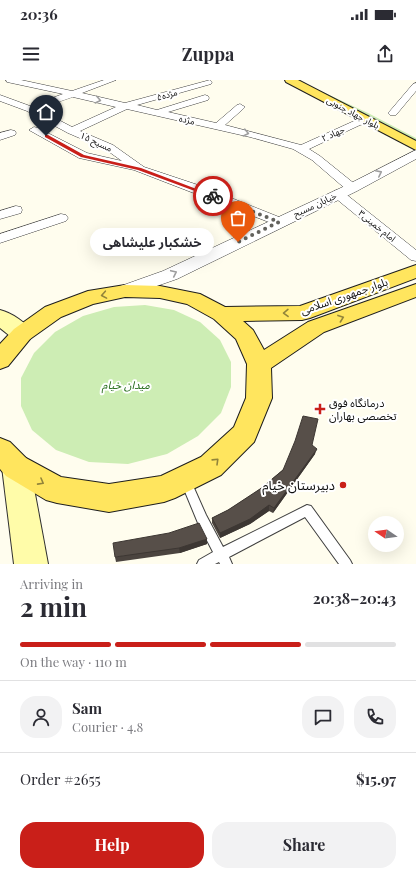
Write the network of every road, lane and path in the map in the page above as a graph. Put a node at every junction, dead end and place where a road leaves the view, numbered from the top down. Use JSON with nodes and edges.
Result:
{"nodes":[{"id":1,"x":10,"y":80,"type":"edge"},
{"id":2,"x":112,"y":80,"type":"edge"},
{"id":3,"x":290,"y":80,"type":"edge"},
{"id":4,"x":310,"y":80,"type":"edge"},
{"id":5,"x":205,"y":81,"type":"edge"},
{"id":6,"x":26,"y":84,"type":"junction"},
{"id":7,"x":416,"y":86,"type":"edge"},
{"id":8,"x":5,"y":93,"type":"edge"},
{"id":9,"x":71,"y":94,"type":"junction"},
{"id":10,"x":205,"y":98,"type":"dead end"},
{"id":11,"x":126,"y":106,"type":"junction"},
{"id":12,"x":240,"y":107,"type":"dead end"},
{"id":13,"x":30,"y":109,"type":"junction"},
{"id":14,"x":156,"y":113,"type":"junction"},
{"id":15,"x":393,"y":113,"type":"dead end"},
{"id":16,"x":368,"y":121,"type":"junction"},
{"id":17,"x":217,"y":127,"type":"junction"},
{"id":18,"x":34,"y":130,"type":"dead end"},
{"id":19,"x":410,"y":130,"type":"dead end"},
{"id":20,"x":72,"y":131,"type":"junction"},
{"id":21,"x":11,"y":133,"type":"dead end"},
{"id":22,"x":0,"y":137,"type":"edge"},
{"id":23,"x":416,"y":146,"type":"edge"},
{"id":24,"x":300,"y":149,"type":"junction"},
{"id":25,"x":416,"y":154,"type":"edge"},
{"id":26,"x":140,"y":169,"type":"junction"},
{"id":27,"x":345,"y":191,"type":"junction"},
{"id":28,"x":16,"y":210,"type":"dead end"},
{"id":29,"x":0,"y":215,"type":"edge"},
{"id":30,"x":61,"y":218,"type":"dead end"},
{"id":31,"x":279,"y":222,"type":"junction"},
{"id":32,"x":0,"y":239,"type":"edge"},
{"id":33,"x":416,"y":257,"type":"edge"},
{"id":34,"x":416,"y":271,"type":"edge"},
{"id":35,"x":416,"y":290,"type":"edge"},
{"id":36,"x":125,"y":291,"type":"junction"},
{"id":37,"x":222,"y":314,"type":"junction"},
{"id":38,"x":0,"y":317,"type":"edge"},
{"id":39,"x":22,"y":334,"type":"junction"},
{"id":40,"x":0,"y":360,"type":"edge"},
{"id":41,"x":259,"y":364,"type":"junction"},
{"id":42,"x":8,"y":458,"type":"edge"},
{"id":43,"x":185,"y":479,"type":"junction"},
{"id":44,"x":224,"y":560,"type":"edge"},
{"id":45,"x":31,"y":564,"type":"edge"},
{"id":46,"x":203,"y":564,"type":"edge"},
{"id":47,"x":346,"y":564,"type":"edge"}],
"edges":[{"from":1,"to":6,"type":"street","name":"مژده"},
{"from":2,"to":9,"type":"street"},
{"from":3,"to":16,"type":"main road","name":"بلوار جهاد جنوبی"},
{"from":4,"to":19,"type":"main road","name":"بلوار جهاد جنوبی"},
{"from":5,"to":11,"type":"street","name":"مژده۵"},
{"from":6,"to":8,"type":"street"},
{"from":6,"to":9,"type":"street","name":"مژده"},
{"from":7,"to":15,"type":"street"},
{"from":8,"to":13,"type":"street","name":"مسیح ۱۵"},
{"from":9,"to":11,"type":"street","name":"مژده","one_way":true},
{"from":9,"to":13,"type":"street"},
{"from":10,"to":14,"type":"street"},
{"from":11,"to":14,"type":"street","name":"مژده"},
{"from":11,"to":20,"type":"street","name":"مژده۵"},
{"from":12,"to":17,"type":"street"},
{"from":13,"to":20,"type":"street","name":"مسیح ۱۵"},
{"from":14,"to":17,"type":"street","name":"مژده"},
{"from":16,"to":23,"type":"main road","name":"بلوار جهاد جنوبی"},
{"from":16,"to":24,"type":"street","name":"جهاد ۲"},
{"from":17,"to":24,"type":"street","name":"مژده","one_way":true},
{"from":18,"to":26,"type":"street"},
{"from":20,"to":26,"type":"street","name":"مسیح ۱۵"},
{"from":21,"to":22,"type":"street"},
{"from":24,"to":27,"type":"street","name":"مژده"},
{"from":27,"to":25,"type":"street","name":"خیابان مسیح","one_way":true},
{"from":26,"to":31,"type":"street","name":"مسیح ۱۵"},
{"from":27,"to":31,"type":"street","name":"خیابان مسیح"},
{"from":27,"to":33,"type":"street","name":"امام خمینی۳"},
{"from":28,"to":29,"type":"street"},
{"from":30,"to":32,"type":"street"},
{"from":36,"to":31,"type":"street","name":"خیابان مسیح","one_way":true},
{"from":34,"to":37,"type":"main road","name":"بلوار جمهوری اسلامی","one_way":true},
{"from":41,"to":35,"type":"main road","name":"بلوار جمهوری اسلامی","one_way":true},
{"from":36,"to":37,"type":"main road"},
{"from":36,"to":39,"type":"main road","one_way":true},
{"from":37,"to":41,"type":"main road"},
{"from":38,"to":39,"type":"main road"},
{"from":39,"to":40,"type":"main road"},
{"from":43,"to":41,"type":"main road","one_way":true},
{"from":42,"to":43,"type":"main road","one_way":true},
{"from":42,"to":45,"type":"main road"},
{"from":43,"to":44,"type":"lane"},
{"from":44,"to":46,"type":"lane"},
{"from":44,"to":47,"type":"lane"}]}
